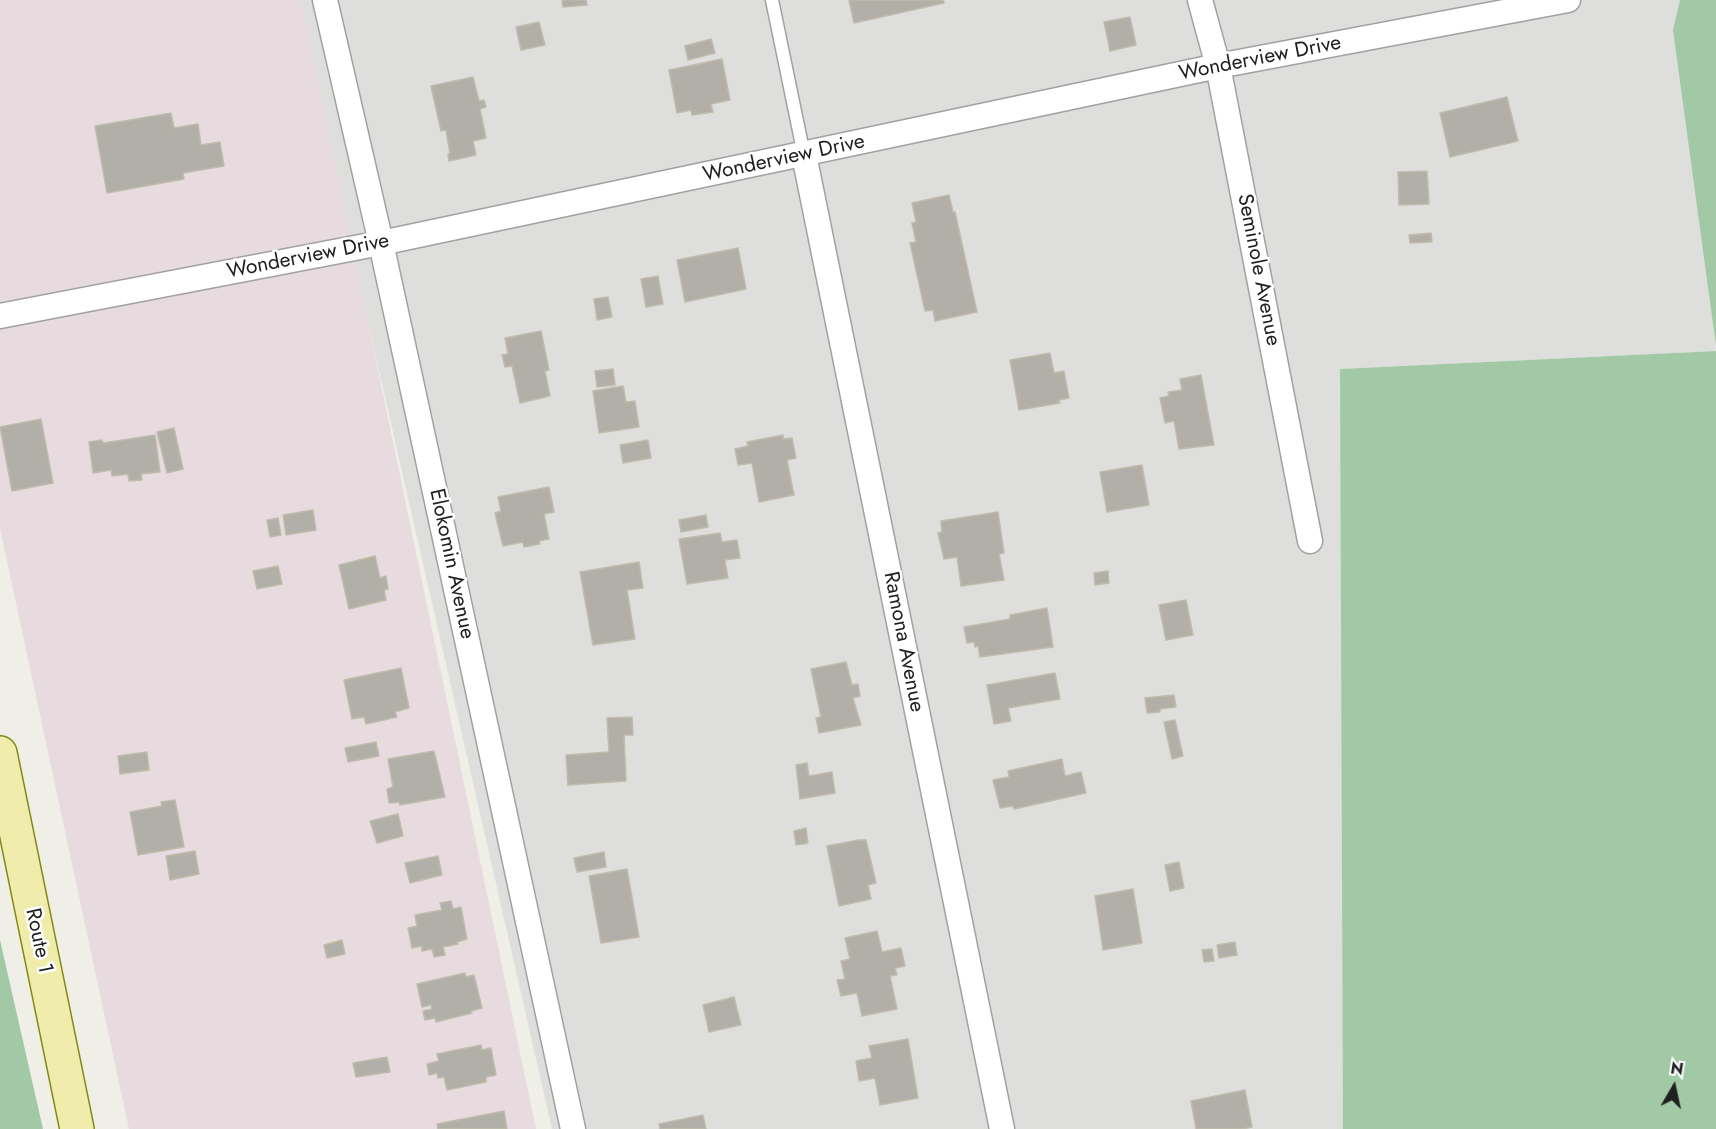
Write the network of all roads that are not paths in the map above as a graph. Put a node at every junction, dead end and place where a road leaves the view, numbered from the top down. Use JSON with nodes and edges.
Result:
{"nodes":[{"id":1,"x":325,"y":0,"type":"edge"},
{"id":2,"x":772,"y":0,"type":"edge"},
{"id":3,"x":1200,"y":0,"type":"edge"},
{"id":4,"x":1568,"y":0,"type":"edge"},
{"id":5,"x":1218,"y":66,"type":"junction"},
{"id":6,"x":804,"y":154,"type":"junction"},
{"id":7,"x":381,"y":243,"type":"junction"},
{"id":8,"x":0,"y":316,"type":"edge"},
{"id":9,"x":1310,"y":542,"type":"dead end"},
{"id":10,"x":0,"y":753,"type":"edge"},
{"id":11,"x":77,"y":1129,"type":"edge"},
{"id":12,"x":573,"y":1129,"type":"edge"},
{"id":13,"x":1002,"y":1129,"type":"edge"}],
"edges":[{"from":1,"to":7,"type":"street","name":"Elokomin Avenue"},
{"from":2,"to":6,"type":"lane"},
{"from":3,"to":5,"type":"street","name":"Seminole Avenue"},
{"from":4,"to":5,"type":"street","name":"Wonderview Drive"},
{"from":5,"to":6,"type":"street","name":"Wonderview Drive"},
{"from":5,"to":9,"type":"street","name":"Seminole Avenue"},
{"from":6,"to":7,"type":"street","name":"Wonderview Drive"},
{"from":6,"to":13,"type":"street","name":"Ramona Avenue"},
{"from":7,"to":8,"type":"street","name":"Wonderview Drive"},
{"from":7,"to":12,"type":"street","name":"Elokomin Avenue"},
{"from":10,"to":11,"type":"main road","name":"Route 1"}]}
